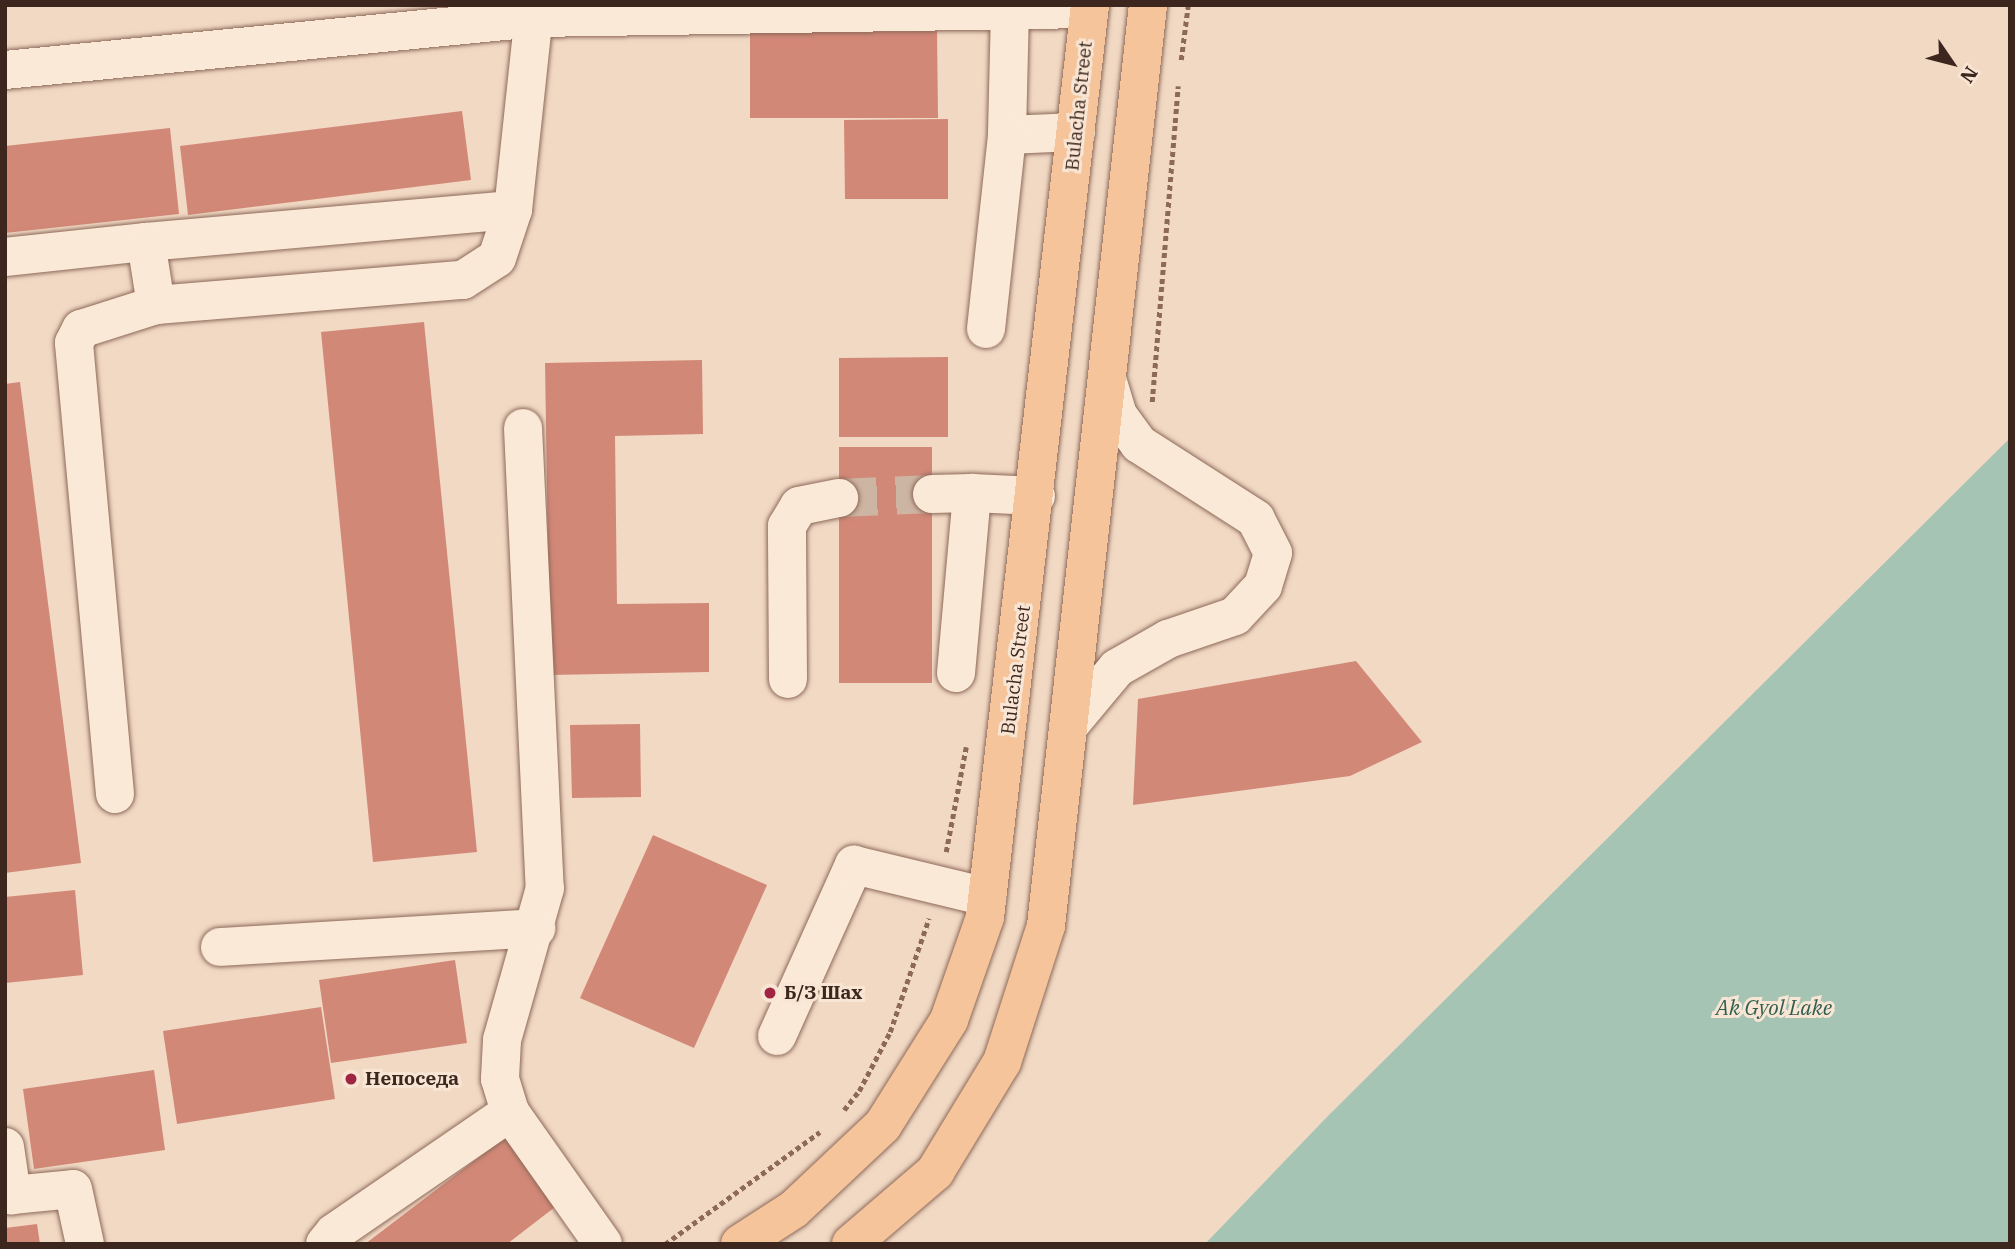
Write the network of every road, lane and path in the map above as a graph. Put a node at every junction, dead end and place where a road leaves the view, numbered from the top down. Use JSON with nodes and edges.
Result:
{"nodes":[{"id":1,"x":1148,"y":5,"type":"edge"},
{"id":2,"x":1188,"y":5,"type":"edge"},
{"id":3,"x":1090,"y":7,"type":"edge"},
{"id":4,"x":1010,"y":10,"type":"junction"},
{"id":5,"x":535,"y":12,"type":"edge"},
{"id":6,"x":1180,"y":64,"type":"dead end"},
{"id":7,"x":5,"y":70,"type":"edge"},
{"id":8,"x":1179,"y":76,"type":"dead end"},
{"id":9,"x":1076,"y":132,"type":"junction"},
{"id":10,"x":1007,"y":135,"type":"junction"},
{"id":11,"x":513,"y":210,"type":"junction"},
{"id":12,"x":146,"y":242,"type":"junction"},
{"id":13,"x":5,"y":257,"type":"edge"},
{"id":14,"x":156,"y":305,"type":"junction"},
{"id":15,"x":986,"y":329,"type":"dead end"},
{"id":16,"x":1107,"y":380,"type":"junction"},
{"id":17,"x":523,"y":428,"type":"dead end"},
{"id":18,"x":1148,"y":450,"type":"junction"},
{"id":19,"x":972,"y":493,"type":"junction"},
{"id":20,"x":932,"y":494,"type":"tunnel mouth"},
{"id":21,"x":1037,"y":496,"type":"junction"},
{"id":22,"x":839,"y":498,"type":"tunnel mouth"},
{"id":23,"x":956,"y":673,"type":"dead end"},
{"id":24,"x":788,"y":679,"type":"dead end"},
{"id":25,"x":1072,"y":722,"type":"junction"},
{"id":26,"x":115,"y":794,"type":"dead end"},
{"id":27,"x":987,"y":897,"type":"junction"},
{"id":28,"x":536,"y":928,"type":"junction"},
{"id":29,"x":220,"y":947,"type":"dead end"},
{"id":30,"x":777,"y":1036,"type":"dead end"},
{"id":31,"x":510,"y":1112,"type":"junction"},
{"id":32,"x":5,"y":1146,"type":"edge"},
{"id":33,"x":9,"y":1196,"type":"edge"},
{"id":34,"x":85,"y":1244,"type":"edge"},
{"id":35,"x":325,"y":1244,"type":"edge"},
{"id":36,"x":603,"y":1244,"type":"edge"},
{"id":37,"x":740,"y":1244,"type":"edge"},
{"id":38,"x":851,"y":1244,"type":"edge"}],
"edges":[{"from":1,"to":16,"type":"main road"},
{"from":2,"to":6,"type":"path"},
{"from":3,"to":4,"type":"street"},
{"from":3,"to":9,"type":"main road","name":"Bulacha Street"},
{"from":4,"to":5,"type":"street"},
{"from":4,"to":10,"type":"street"},
{"from":5,"to":7,"type":"street"},
{"from":5,"to":11,"type":"street"},
{"from":8,"to":18,"type":"path"},
{"from":9,"to":10,"type":"street"},
{"from":9,"to":21,"type":"main road","name":"Bulacha Street"},
{"from":10,"to":15,"type":"street"},
{"from":11,"to":12,"type":"street"},
{"from":11,"to":14,"type":"street"},
{"from":12,"to":13,"type":"street"},
{"from":12,"to":14,"type":"street"},
{"from":14,"to":26,"type":"street"},
{"from":16,"to":18,"type":"street"},
{"from":16,"to":25,"type":"main road"},
{"from":17,"to":28,"type":"street"},
{"from":18,"to":25,"type":"street"},
{"from":19,"to":20,"type":"street"},
{"from":19,"to":21,"type":"street"},
{"from":19,"to":23,"type":"street"},
{"from":21,"to":27,"type":"main road","name":"Bulacha Street"},
{"from":22,"to":24,"type":"street"},
{"from":25,"to":38,"type":"main road"},
{"from":27,"to":30,"type":"street"},
{"from":27,"to":37,"type":"main road","name":"Bulacha Street"},
{"from":28,"to":29,"type":"street"},
{"from":28,"to":31,"type":"street"},
{"from":31,"to":35,"type":"street"},
{"from":31,"to":36,"type":"street"},
{"from":32,"to":33,"type":"street"},
{"from":33,"to":34,"type":"street"}]}
